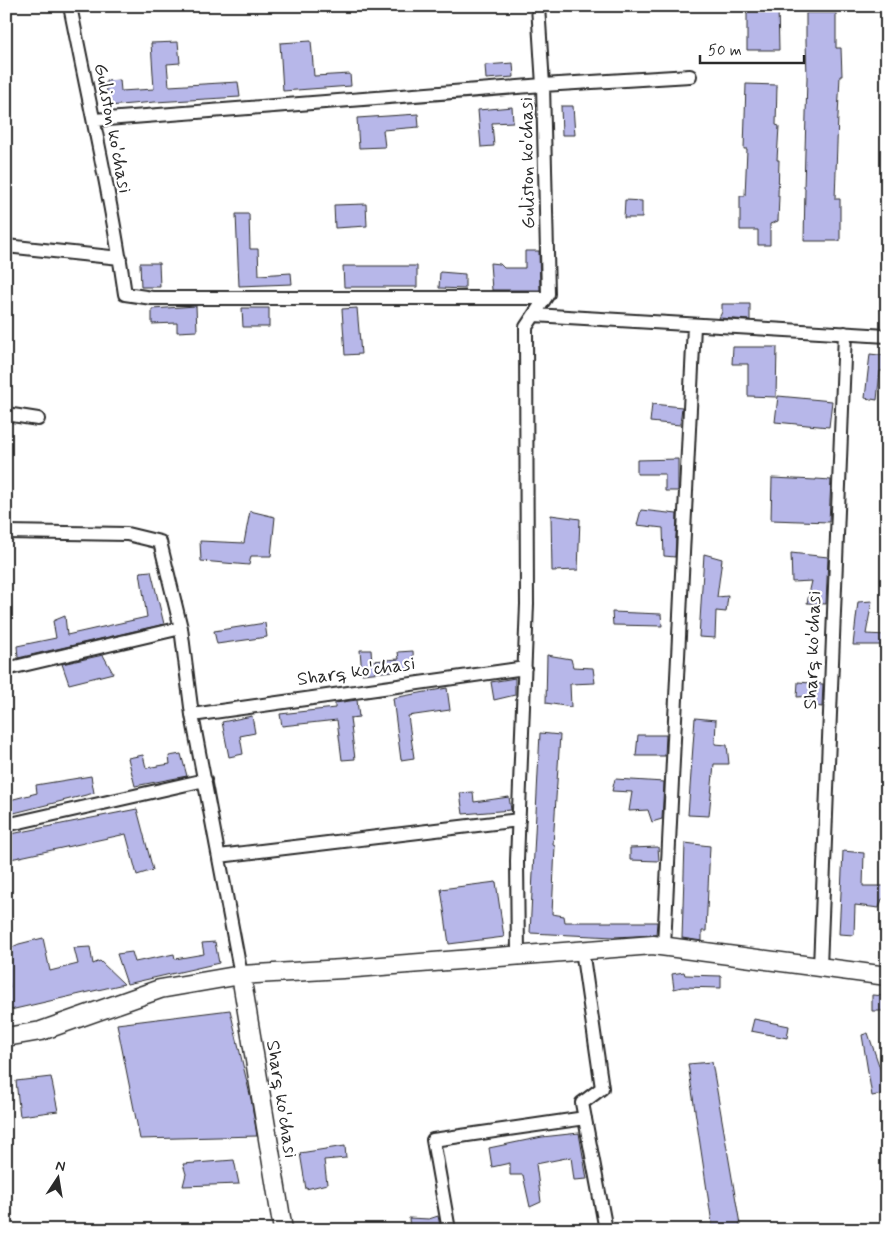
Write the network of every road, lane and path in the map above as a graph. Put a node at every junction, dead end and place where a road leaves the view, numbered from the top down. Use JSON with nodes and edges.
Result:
{"nodes":[{"id":1,"x":70,"y":6,"type":"edge"},
{"id":2,"x":538,"y":6,"type":"edge"},
{"id":3,"x":690,"y":76,"type":"dead end"},
{"id":4,"x":543,"y":85,"type":"junction"},
{"id":5,"x":94,"y":120,"type":"junction"},
{"id":6,"x":6,"y":246,"type":"edge"},
{"id":7,"x":120,"y":258,"type":"junction"},
{"id":8,"x":546,"y":298,"type":"junction"},
{"id":9,"x":534,"y":315,"type":"junction"},
{"id":10,"x":694,"y":326,"type":"junction"},
{"id":11,"x":845,"y":333,"type":"junction"},
{"id":12,"x":887,"y":336,"type":"edge"},
{"id":13,"x":6,"y":414,"type":"edge"},
{"id":14,"x":38,"y":419,"type":"dead end"},
{"id":15,"x":6,"y":532,"type":"edge"},
{"id":16,"x":181,"y":628,"type":"junction"},
{"id":17,"x":525,"y":668,"type":"junction"},
{"id":18,"x":6,"y":669,"type":"edge"},
{"id":19,"x":192,"y":715,"type":"junction"},
{"id":20,"x":205,"y":780,"type":"junction"},
{"id":21,"x":519,"y":820,"type":"junction"},
{"id":22,"x":6,"y":825,"type":"edge"},
{"id":23,"x":219,"y":856,"type":"junction"},
{"id":24,"x":664,"y":946,"type":"junction"},
{"id":25,"x":582,"y":950,"type":"junction"},
{"id":26,"x":518,"y":955,"type":"junction"},
{"id":27,"x":820,"y":967,"type":"junction"},
{"id":28,"x":241,"y":975,"type":"junction"},
{"id":29,"x":887,"y":976,"type":"edge"},
{"id":30,"x":6,"y":1037,"type":"edge"},
{"id":31,"x":585,"y":1118,"type":"junction"},
{"id":32,"x":283,"y":1230,"type":"edge"},
{"id":33,"x":449,"y":1230,"type":"edge"},
{"id":34,"x":606,"y":1230,"type":"edge"}],
"edges":[{"from":1,"to":5,"type":"street","name":"Guliston ko'chasi"},
{"from":2,"to":4,"type":"street","name":"Guliston ko'chasi"},
{"from":3,"to":4,"type":"street"},
{"from":4,"to":5,"type":"street"},
{"from":4,"to":8,"type":"street","name":"Guliston ko'chasi"},
{"from":5,"to":7,"type":"street","name":"Guliston ko'chasi"},
{"from":6,"to":7,"type":"street"},
{"from":7,"to":8,"type":"street","name":"Guliston ko'chasi"},
{"from":8,"to":9,"type":"street"},
{"from":9,"to":10,"type":"street"},
{"from":9,"to":17,"type":"street"},
{"from":10,"to":11,"type":"street"},
{"from":10,"to":24,"type":"street"},
{"from":11,"to":12,"type":"street"},
{"from":11,"to":27,"type":"street","name":"Sharq ko'chasi"},
{"from":13,"to":14,"type":"street"},
{"from":15,"to":16,"type":"street","name":"Sharq ko'chasi"},
{"from":16,"to":18,"type":"street"},
{"from":16,"to":19,"type":"street","name":"Sharq ko'chasi"},
{"from":17,"to":19,"type":"street","name":"Sharq ko'chasi"},
{"from":17,"to":21,"type":"street"},
{"from":19,"to":20,"type":"street","name":"Sharq ko'chasi"},
{"from":20,"to":22,"type":"street"},
{"from":20,"to":23,"type":"street","name":"Sharq ko'chasi"},
{"from":21,"to":23,"type":"street"},
{"from":21,"to":26,"type":"street"},
{"from":23,"to":28,"type":"street","name":"Sharq ko'chasi"},
{"from":24,"to":25,"type":"street"},
{"from":24,"to":27,"type":"street"},
{"from":25,"to":26,"type":"street"},
{"from":25,"to":31,"type":"street"},
{"from":26,"to":28,"type":"street"},
{"from":27,"to":29,"type":"street"},
{"from":28,"to":30,"type":"street"},
{"from":28,"to":32,"type":"street","name":"Sharq ko'chasi"},
{"from":31,"to":33,"type":"street"},
{"from":31,"to":34,"type":"street"}]}
